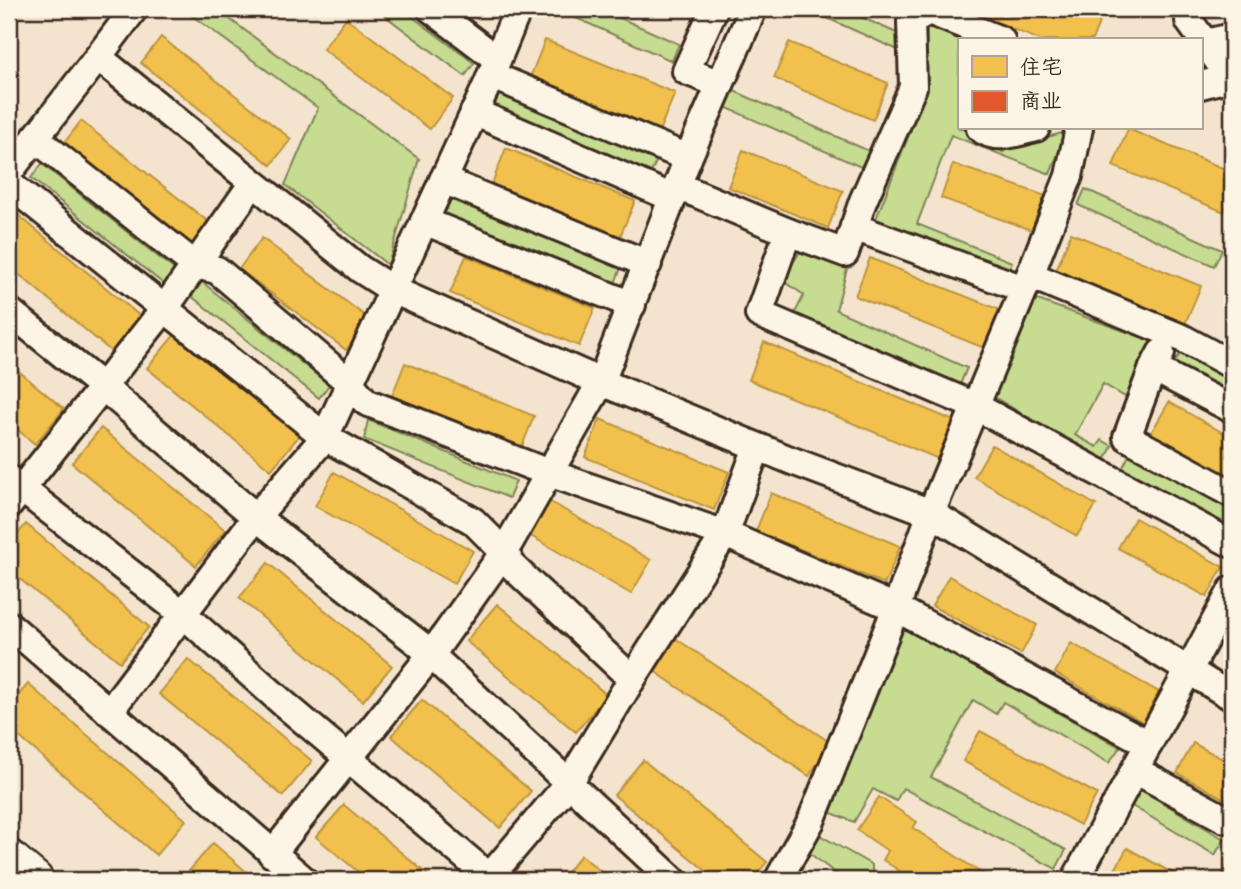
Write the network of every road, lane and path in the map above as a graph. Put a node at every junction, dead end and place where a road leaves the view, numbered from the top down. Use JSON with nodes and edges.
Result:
{"nodes":[{"id":1,"x":134,"y":9,"type":"edge"},
{"id":2,"x":431,"y":9,"type":"edge"},
{"id":3,"x":518,"y":9,"type":"edge"},
{"id":4,"x":714,"y":9,"type":"edge"},
{"id":5,"x":753,"y":9,"type":"edge"},
{"id":6,"x":1189,"y":9,"type":"edge"},
{"id":7,"x":929,"y":10,"type":"edge"},
{"id":8,"x":1232,"y":37,"type":"edge"},
{"id":9,"x":996,"y":38,"type":"edge"},
{"id":10,"x":1200,"y":38,"type":"edge"},
{"id":11,"x":1203,"y":43,"type":"edge"},
{"id":12,"x":97,"y":57,"type":"junction"},
{"id":13,"x":494,"y":67,"type":"junction"},
{"id":14,"x":1231,"y":78,"type":"edge"},
{"id":15,"x":720,"y":84,"type":"junction"},
{"id":16,"x":1202,"y":85,"type":"edge"},
{"id":17,"x":474,"y":112,"type":"junction"},
{"id":18,"x":982,"y":130,"type":"edge"},
{"id":19,"x":1027,"y":130,"type":"edge"},
{"id":20,"x":1079,"y":130,"type":"edge"},
{"id":21,"x":35,"y":138,"type":"junction"},
{"id":22,"x":688,"y":158,"type":"junction"},
{"id":23,"x":9,"y":172,"type":"edge"},
{"id":24,"x":443,"y":180,"type":"junction"},
{"id":25,"x":253,"y":183,"type":"junction"},
{"id":26,"x":9,"y":184,"type":"edge"},
{"id":27,"x":676,"y":192,"type":"junction"},
{"id":28,"x":424,"y":221,"type":"junction"},
{"id":29,"x":854,"y":228,"type":"junction"},
{"id":30,"x":788,"y":232,"type":"junction"},
{"id":31,"x":648,"y":264,"type":"junction"},
{"id":32,"x":195,"y":265,"type":"junction"},
{"id":33,"x":1027,"y":282,"type":"junction"},
{"id":34,"x":393,"y":290,"type":"junction"},
{"id":35,"x":632,"y":305,"type":"junction"},
{"id":36,"x":164,"y":308,"type":"junction"},
{"id":37,"x":9,"y":311,"type":"edge"},
{"id":38,"x":1172,"y":333,"type":"junction"},
{"id":39,"x":1232,"y":365,"type":"edge"},
{"id":40,"x":1153,"y":368,"type":"junction"},
{"id":41,"x":601,"y":382,"type":"junction"},
{"id":42,"x":350,"y":383,"type":"junction"},
{"id":43,"x":103,"y":387,"type":"junction"},
{"id":44,"x":975,"y":406,"type":"junction"},
{"id":45,"x":1232,"y":409,"type":"edge"},
{"id":46,"x":325,"y":436,"type":"junction"},
{"id":47,"x":1127,"y":437,"type":"junction"},
{"id":48,"x":757,"y":447,"type":"junction"},
{"id":49,"x":549,"y":473,"type":"junction"},
{"id":50,"x":1108,"y":477,"type":"junction"},
{"id":51,"x":13,"y":491,"type":"edge"},
{"id":52,"x":1232,"y":494,"type":"edge"},
{"id":53,"x":931,"y":513,"type":"junction"},
{"id":54,"x":256,"y":517,"type":"junction"},
{"id":55,"x":724,"y":534,"type":"junction"},
{"id":56,"x":1232,"y":544,"type":"edge"},
{"id":57,"x":504,"y":552,"type":"junction"},
{"id":58,"x":1232,"y":590,"type":"edge"},
{"id":59,"x":895,"y":608,"type":"junction"},
{"id":60,"x":183,"y":614,"type":"junction"},
{"id":61,"x":9,"y":625,"type":"edge"},
{"id":62,"x":431,"y":655,"type":"junction"},
{"id":63,"x":1189,"y":671,"type":"junction"},
{"id":64,"x":632,"y":679,"type":"junction"},
{"id":65,"x":1232,"y":697,"type":"edge"},
{"id":66,"x":109,"y":712,"type":"junction"},
{"id":67,"x":1149,"y":744,"type":"junction"},
{"id":68,"x":348,"y":757,"type":"junction"},
{"id":69,"x":1135,"y":770,"type":"junction"},
{"id":70,"x":569,"y":783,"type":"junction"},
{"id":71,"x":1225,"y":819,"type":"dead end"},
{"id":72,"x":272,"y":854,"type":"junction"},
{"id":73,"x":9,"y":859,"type":"edge"},
{"id":74,"x":490,"y":879,"type":"edge"},
{"id":75,"x":34,"y":880,"type":"edge"},
{"id":76,"x":304,"y":880,"type":"edge"},
{"id":77,"x":673,"y":880,"type":"edge"},
{"id":78,"x":778,"y":880,"type":"edge"},
{"id":79,"x":1074,"y":880,"type":"edge"}],
"edges":[{"from":1,"to":12,"type":"street"},
{"from":2,"to":13,"type":"street"},
{"from":3,"to":13,"type":"street"},
{"from":4,"to":15,"type":"street"},
{"from":5,"to":15,"type":"street"},
{"from":6,"to":10,"type":"street"},
{"from":7,"to":9,"type":"street"},
{"from":7,"to":29,"type":"street"},
{"from":8,"to":11,"type":"street"},
{"from":11,"to":14,"type":"street"},
{"from":12,"to":21,"type":"street"},
{"from":12,"to":25,"type":"street"},
{"from":13,"to":17,"type":"street"},
{"from":13,"to":22,"type":"street"},
{"from":14,"to":16,"type":"street"},
{"from":15,"to":22,"type":"street"},
{"from":17,"to":24,"type":"street"},
{"from":17,"to":27,"type":"street"},
{"from":18,"to":19,"type":"street"},
{"from":20,"to":33,"type":"street"},
{"from":21,"to":23,"type":"street"},
{"from":21,"to":32,"type":"street"},
{"from":22,"to":27,"type":"street"},
{"from":24,"to":28,"type":"street"},
{"from":24,"to":31,"type":"street"},
{"from":25,"to":32,"type":"street"},
{"from":25,"to":34,"type":"street"},
{"from":26,"to":36,"type":"street"},
{"from":27,"to":30,"type":"street"},
{"from":27,"to":31,"type":"street"},
{"from":28,"to":34,"type":"street"},
{"from":28,"to":35,"type":"street"},
{"from":29,"to":30,"type":"street"},
{"from":29,"to":33,"type":"street"},
{"from":30,"to":44,"type":"street"},
{"from":31,"to":35,"type":"street"},
{"from":32,"to":36,"type":"street"},
{"from":32,"to":42,"type":"street"},
{"from":33,"to":38,"type":"street"},
{"from":33,"to":44,"type":"street"},
{"from":34,"to":41,"type":"street"},
{"from":34,"to":42,"type":"street"},
{"from":35,"to":41,"type":"street"},
{"from":36,"to":43,"type":"street"},
{"from":36,"to":46,"type":"street"},
{"from":37,"to":43,"type":"street"},
{"from":38,"to":39,"type":"street"},
{"from":38,"to":40,"type":"street"},
{"from":40,"to":45,"type":"street"},
{"from":40,"to":47,"type":"street"},
{"from":41,"to":48,"type":"street"},
{"from":41,"to":49,"type":"street"},
{"from":42,"to":46,"type":"street"},
{"from":42,"to":49,"type":"street"},
{"from":43,"to":51,"type":"street"},
{"from":43,"to":54,"type":"street"},
{"from":44,"to":50,"type":"street"},
{"from":44,"to":53,"type":"street"},
{"from":46,"to":54,"type":"street"},
{"from":46,"to":57,"type":"street"},
{"from":47,"to":50,"type":"street"},
{"from":47,"to":52,"type":"street"},
{"from":48,"to":53,"type":"street"},
{"from":48,"to":55,"type":"street"},
{"from":49,"to":55,"type":"street"},
{"from":49,"to":57,"type":"street"},
{"from":50,"to":56,"type":"street"},
{"from":51,"to":60,"type":"street"},
{"from":53,"to":59,"type":"street"},
{"from":53,"to":63,"type":"street"},
{"from":54,"to":60,"type":"street"},
{"from":54,"to":62,"type":"street"},
{"from":55,"to":59,"type":"street"},
{"from":55,"to":64,"type":"street"},
{"from":57,"to":62,"type":"street"},
{"from":57,"to":64,"type":"street"},
{"from":58,"to":63,"type":"street"},
{"from":59,"to":67,"type":"street"},
{"from":59,"to":78,"type":"street"},
{"from":60,"to":66,"type":"street"},
{"from":60,"to":68,"type":"street"},
{"from":61,"to":66,"type":"street"},
{"from":62,"to":68,"type":"street"},
{"from":62,"to":70,"type":"street"},
{"from":63,"to":65,"type":"street"},
{"from":63,"to":67,"type":"street"},
{"from":64,"to":70,"type":"street"},
{"from":66,"to":72,"type":"street"},
{"from":67,"to":69,"type":"street"},
{"from":68,"to":72,"type":"street"},
{"from":68,"to":74,"type":"street"},
{"from":69,"to":71,"type":"street"},
{"from":69,"to":79,"type":"street"},
{"from":70,"to":74,"type":"street"},
{"from":70,"to":77,"type":"street"},
{"from":72,"to":76,"type":"street"},
{"from":73,"to":75,"type":"street"}]}
